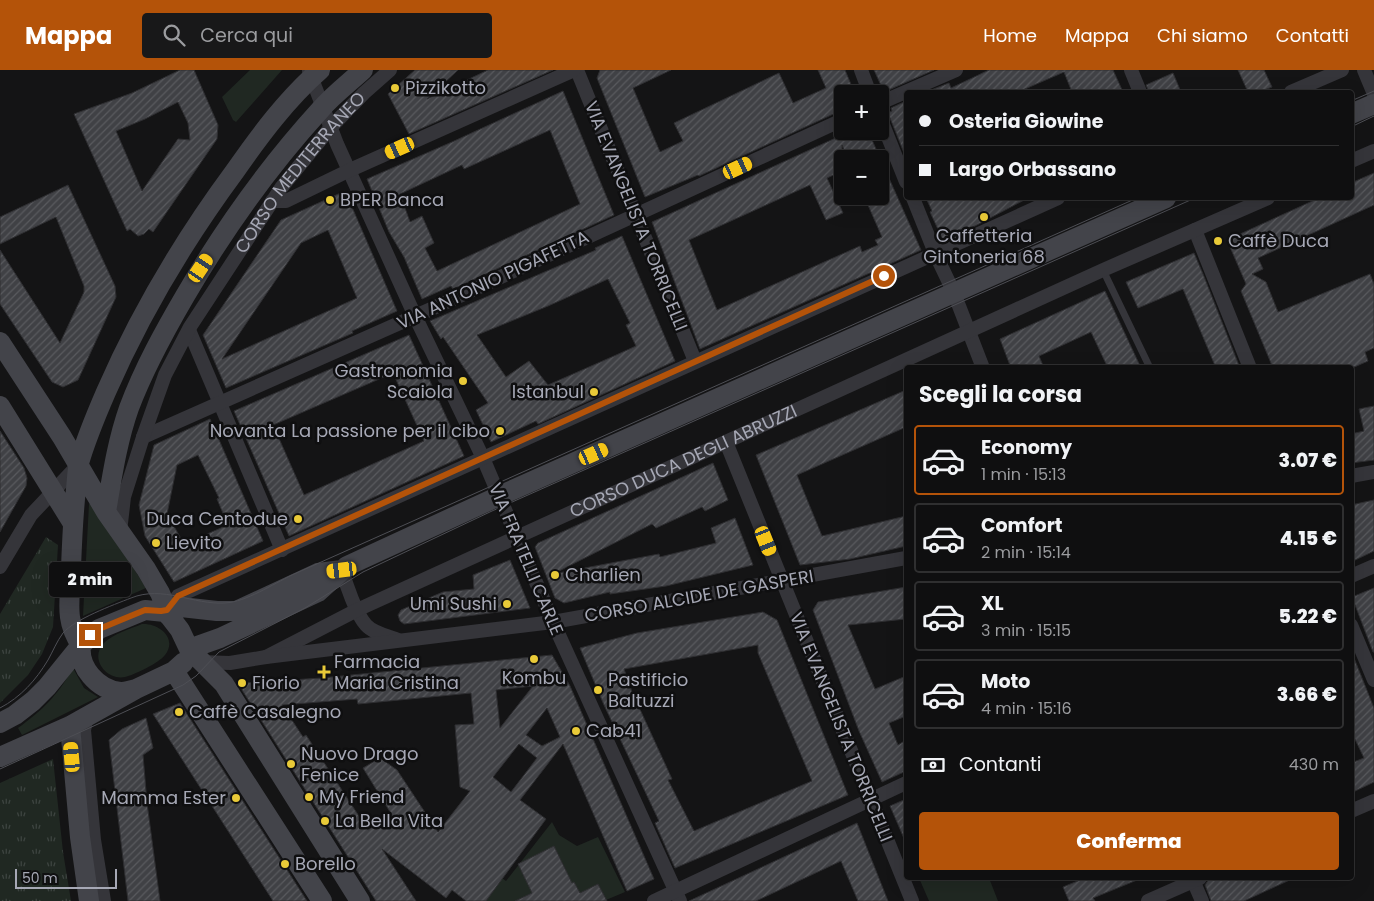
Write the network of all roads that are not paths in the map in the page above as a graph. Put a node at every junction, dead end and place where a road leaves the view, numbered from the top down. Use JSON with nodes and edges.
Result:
{"nodes":[{"id":1,"x":363,"y":70,"type":"edge"},
{"id":2,"x":390,"y":70,"type":"edge"},
{"id":3,"x":575,"y":70,"type":"edge"},
{"id":4,"x":861,"y":70,"type":"edge"},
{"id":5,"x":956,"y":70,"type":"edge"},
{"id":6,"x":1131,"y":70,"type":"edge"},
{"id":7,"x":1342,"y":70,"type":"edge"},
{"id":8,"x":1364,"y":70,"type":"edge"},
{"id":9,"x":313,"y":72,"type":"edge"},
{"id":10,"x":867,"y":85,"type":"edge"},
{"id":11,"x":910,"y":90,"type":"edge"},
{"id":12,"x":1139,"y":90,"type":"edge"},
{"id":13,"x":1296,"y":90,"type":"edge"},
{"id":14,"x":904,"y":93,"type":"edge"},
{"id":15,"x":1374,"y":94,"type":"edge"},
{"id":16,"x":889,"y":99,"type":"edge"},
{"id":17,"x":1374,"y":104,"type":"edge"},
{"id":18,"x":322,"y":107,"type":"junction"},
{"id":19,"x":1354,"y":113,"type":"edge"},
{"id":20,"x":834,"y":124,"type":"edge"},
{"id":21,"x":331,"y":127,"type":"junction"},
{"id":22,"x":889,"y":140,"type":"edge"},
{"id":23,"x":1374,"y":151,"type":"edge"},
{"id":24,"x":1354,"y":160,"type":"edge"},
{"id":25,"x":350,"y":170,"type":"junction"},
{"id":26,"x":904,"y":177,"type":"edge"},
{"id":27,"x":914,"y":200,"type":"edge"},
{"id":28,"x":1054,"y":200,"type":"edge"},
{"id":29,"x":1162,"y":200,"type":"edge"},
{"id":30,"x":1263,"y":200,"type":"edge"},
{"id":31,"x":272,"y":201,"type":"junction"},
{"id":32,"x":636,"y":214,"type":"junction"},
{"id":33,"x":1194,"y":230,"type":"junction"},
{"id":34,"x":935,"y":253,"type":"junction"},
{"id":35,"x":1103,"y":270,"type":"junction"},
{"id":36,"x":954,"y":293,"type":"junction"},
{"id":37,"x":415,"y":316,"type":"junction"},
{"id":38,"x":189,"y":330,"type":"junction"},
{"id":39,"x":969,"y":331,"type":"junction"},
{"id":40,"x":0,"y":342,"type":"edge"},
{"id":41,"x":695,"y":361,"type":"junction"},
{"id":42,"x":983,"y":365,"type":"edge"},
{"id":43,"x":1149,"y":365,"type":"edge"},
{"id":44,"x":1249,"y":365,"type":"edge"},
{"id":45,"x":220,"y":403,"type":"junction"},
{"id":46,"x":2,"y":413,"type":"edge"},
{"id":47,"x":143,"y":437,"type":"junction"},
{"id":48,"x":726,"y":442,"type":"junction"},
{"id":49,"x":483,"y":458,"type":"junction"},
{"id":50,"x":79,"y":464,"type":"junction"},
{"id":51,"x":1374,"y":472,"type":"edge"},
{"id":52,"x":1354,"y":475,"type":"edge"},
{"id":53,"x":52,"y":491,"type":"junction"},
{"id":54,"x":499,"y":496,"type":"junction"},
{"id":55,"x":106,"y":512,"type":"junction"},
{"id":56,"x":72,"y":522,"type":"junction"},
{"id":57,"x":120,"y":532,"type":"junction"},
{"id":58,"x":516,"y":538,"type":"junction"},
{"id":59,"x":282,"y":550,"type":"junction"},
{"id":60,"x":904,"y":558,"type":"edge"},
{"id":61,"x":1374,"y":566,"type":"edge"},
{"id":62,"x":0,"y":567,"type":"edge"},
{"id":63,"x":342,"y":570,"type":"junction"},
{"id":64,"x":1354,"y":575,"type":"edge"},
{"id":65,"x":782,"y":581,"type":"junction"},
{"id":66,"x":169,"y":607,"type":"junction"},
{"id":67,"x":357,"y":610,"type":"junction"},
{"id":68,"x":69,"y":614,"type":"junction"},
{"id":69,"x":553,"y":622,"type":"junction"},
{"id":70,"x":1354,"y":632,"type":"edge"},
{"id":71,"x":401,"y":641,"type":"junction"},
{"id":72,"x":81,"y":644,"type":"junction"},
{"id":73,"x":266,"y":657,"type":"junction"},
{"id":74,"x":196,"y":663,"type":"junction"},
{"id":75,"x":54,"y":679,"type":"junction"},
{"id":76,"x":1374,"y":680,"type":"edge"},
{"id":77,"x":136,"y":690,"type":"junction"},
{"id":78,"x":78,"y":722,"type":"junction"},
{"id":79,"x":0,"y":724,"type":"edge"},
{"id":80,"x":0,"y":757,"type":"edge"},
{"id":81,"x":904,"y":784,"type":"edge"},
{"id":82,"x":871,"y":800,"type":"junction"},
{"id":83,"x":1374,"y":801,"type":"edge"},
{"id":84,"x":1354,"y":810,"type":"edge"},
{"id":85,"x":1194,"y":880,"type":"edge"},
{"id":86,"x":1196,"y":880,"type":"edge"},
{"id":87,"x":678,"y":896,"type":"edge"},
{"id":88,"x":89,"y":901,"type":"edge"},
{"id":89,"x":104,"y":901,"type":"edge"},
{"id":90,"x":322,"y":901,"type":"edge"},
{"id":91,"x":360,"y":901,"type":"edge"},
{"id":92,"x":654,"y":901,"type":"edge"},
{"id":93,"x":912,"y":901,"type":"edge"},
{"id":94,"x":1148,"y":901,"type":"edge"},
{"id":95,"x":1202,"y":901,"type":"edge"}],
"edges":[{"from":1,"to":18,"type":"main road","name":"CORSO MEDITERRANEO"},
{"from":2,"to":21,"type":"street","name":"CORSO MEDITERRANEO"},
{"from":3,"to":25,"type":"street"},
{"from":3,"to":32,"type":"street","name":"VIA EVANGELISTA TORRICELLI"},
{"from":4,"to":10,"type":"street"},
{"from":5,"to":11,"type":"street"},
{"from":6,"to":12,"type":"street"},
{"from":7,"to":13,"type":"street"},
{"from":8,"to":15,"type":"street"},
{"from":9,"to":18,"type":"street","name":"VIA FRATELLI CARLE"},
{"from":9,"to":50,"type":"main road"},
{"from":14,"to":16,"type":"street"},
{"from":17,"to":19,"type":"main road"},
{"from":18,"to":21,"type":"street","name":"VIA FRATELLI CARLE"},
{"from":18,"to":55,"type":"main road","name":"CORSO MEDITERRANEO"},
{"from":20,"to":32,"type":"street","name":"VIA ANTONIO PIGAFETTA"},
{"from":21,"to":25,"type":"street","name":"VIA FRATELLI CARLE"},
{"from":21,"to":31,"type":"street","name":"CORSO MEDITERRANEO"},
{"from":22,"to":26,"type":"street"},
{"from":23,"to":24,"type":"street"},
{"from":25,"to":31,"type":"street"},
{"from":25,"to":37,"type":"street","name":"VIA FRATELLI CARLE"},
{"from":27,"to":34,"type":"street"},
{"from":28,"to":34,"type":"street"},
{"from":29,"to":36,"type":"main road"},
{"from":30,"to":33,"type":"street","name":"CORSO DUCA DEGLI ABRUZZI"},
{"from":31,"to":38,"type":"street","name":"CORSO MEDITERRANEO"},
{"from":32,"to":37,"type":"street","name":"VIA ANTONIO PIGAFETTA"},
{"from":32,"to":41,"type":"street","name":"VIA EVANGELISTA TORRICELLI"},
{"from":33,"to":35,"type":"street","name":"CORSO DUCA DEGLI ABRUZZI"},
{"from":33,"to":44,"type":"street"},
{"from":34,"to":36,"type":"street"},
{"from":34,"to":41,"type":"street"},
{"from":35,"to":39,"type":"street","name":"CORSO DUCA DEGLI ABRUZZI"},
{"from":35,"to":43,"type":"lane"},
{"from":36,"to":39,"type":"street"},
{"from":36,"to":54,"type":"main road"},
{"from":37,"to":45,"type":"street","name":"VIA ANTONIO PIGAFETTA"},
{"from":37,"to":49,"type":"street","name":"VIA FRATELLI CARLE"},
{"from":38,"to":45,"type":"street"},
{"from":38,"to":47,"type":"street","name":"CORSO MEDITERRANEO"},
{"from":39,"to":42,"type":"street"},
{"from":39,"to":48,"type":"street","name":"CORSO DUCA DEGLI ABRUZZI"},
{"from":40,"to":50,"type":"main road"},
{"from":41,"to":49,"type":"street"},
{"from":45,"to":47,"type":"street","name":"VIA ANTONIO PIGAFETTA"},
{"from":45,"to":59,"type":"street"},
{"from":46,"to":53,"type":"main road"},
{"from":47,"to":57,"type":"street","name":"CORSO MEDITERRANEO"},
{"from":48,"to":58,"type":"street","name":"CORSO DUCA DEGLI ABRUZZI"},
{"from":48,"to":65,"type":"street","name":"VIA EVANGELISTA TORRICELLI"},
{"from":49,"to":54,"type":"street","name":"VIA FRATELLI CARLE"},
{"from":49,"to":59,"type":"street"},
{"from":50,"to":53,"type":"street"},
{"from":50,"to":55,"type":"main road"},
{"from":50,"to":56,"type":"main road"},
{"from":51,"to":52,"type":"street"},
{"from":53,"to":56,"type":"main road"},
{"from":53,"to":62,"type":"street"},
{"from":54,"to":58,"type":"street","name":"VIA FRATELLI CARLE"},
{"from":54,"to":63,"type":"main road"},
{"from":55,"to":57,"type":"main road"},
{"from":56,"to":68,"type":"main road"},
{"from":57,"to":66,"type":"main road"},
{"from":58,"to":67,"type":"street","name":"CORSO DUCA DEGLI ABRUZZI"},
{"from":58,"to":69,"type":"street","name":"VIA FRATELLI CARLE"},
{"from":59,"to":66,"type":"street"},
{"from":60,"to":65,"type":"street","name":"CORSO ALCIDE DE GASPERI"},
{"from":61,"to":64,"type":"street"},
{"from":63,"to":66,"type":"main road"},
{"from":63,"to":67,"type":"street","name":"CORSO ALCIDE DE GASPERI"},
{"from":63,"to":74,"type":"main road"},
{"from":65,"to":69,"type":"street","name":"CORSO ALCIDE DE GASPERI"},
{"from":65,"to":82,"type":"street","name":"VIA EVANGELISTA TORRICELLI"},
{"from":66,"to":72,"type":"main road"},
{"from":66,"to":74,"type":"main road"},
{"from":67,"to":71,"type":"street","name":"CORSO ALCIDE DE GASPERI"},
{"from":67,"to":73,"type":"street","name":"CORSO DUCA DEGLI ABRUZZI"},
{"from":68,"to":72,"type":"main road"},
{"from":68,"to":75,"type":"main road"},
{"from":69,"to":71,"type":"street","name":"CORSO ALCIDE DE GASPERI"},
{"from":69,"to":87,"type":"street","name":"VIA FRATELLI CARLE"},
{"from":70,"to":76,"type":"street"},
{"from":71,"to":73,"type":"street","name":"CORSO ALCIDE DE GASPERI"},
{"from":72,"to":75,"type":"main road"},
{"from":72,"to":77,"type":"main road"},
{"from":73,"to":74,"type":"street","name":"CORSO ALCIDE DE GASPERI"},
{"from":74,"to":77,"type":"main road"},
{"from":74,"to":90,"type":"main road"},
{"from":74,"to":91,"type":"main road"},
{"from":75,"to":79,"type":"main road"},
{"from":77,"to":78,"type":"main road"},
{"from":78,"to":80,"type":"main road"},
{"from":78,"to":88,"type":"main road"},
{"from":78,"to":89,"type":"street"},
{"from":81,"to":82,"type":"street"},
{"from":82,"to":87,"type":"street"},
{"from":82,"to":93,"type":"street","name":"VIA EVANGELISTA TORRICELLI"},
{"from":83,"to":84,"type":"street"},
{"from":85,"to":94,"type":"street"},
{"from":86,"to":95,"type":"street"},
{"from":87,"to":92,"type":"street"}]}
